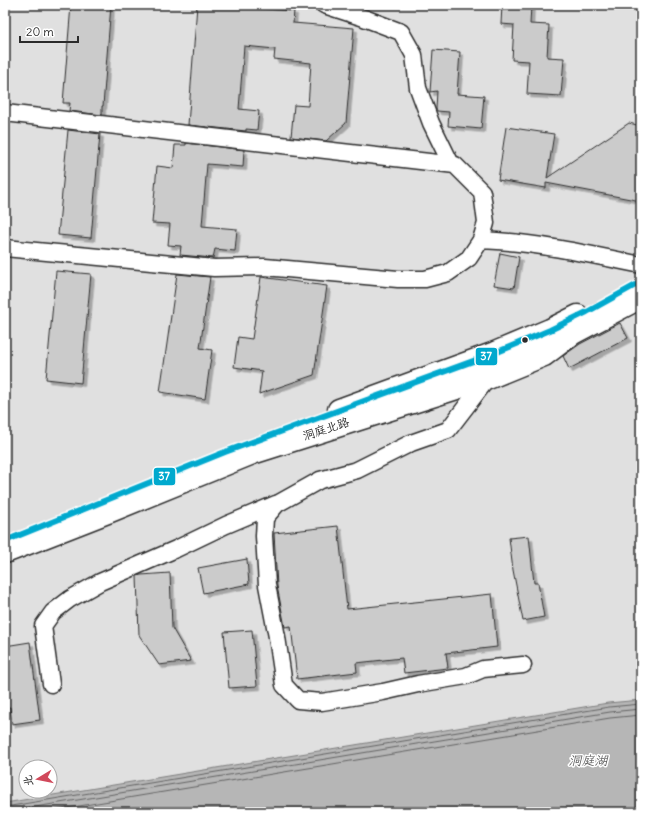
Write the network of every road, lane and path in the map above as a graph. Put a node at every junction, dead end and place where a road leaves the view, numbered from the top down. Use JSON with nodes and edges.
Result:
{"nodes":[{"id":1,"x":324,"y":5,"type":"edge"},
{"id":2,"x":5,"y":114,"type":"edge"},
{"id":3,"x":451,"y":164,"type":"junction"},
{"id":4,"x":481,"y":240,"type":"junction"},
{"id":5,"x":5,"y":248,"type":"edge"},
{"id":6,"x":641,"y":265,"type":"edge"},
{"id":7,"x":641,"y":282,"type":"edge"},
{"id":8,"x":641,"y":297,"type":"edge"},
{"id":9,"x":488,"y":378,"type":"junction"},
{"id":10,"x":277,"y":504,"type":"junction"},
{"id":11,"x":5,"y":541,"type":"edge"},
{"id":12,"x":5,"y":552,"type":"edge"},
{"id":13,"x":523,"y":665,"type":"dead end"},
{"id":14,"x":51,"y":684,"type":"dead end"}],
"edges":[{"from":1,"to":3,"type":"street"},
{"from":2,"to":3,"type":"street"},
{"from":3,"to":4,"type":"street"},
{"from":4,"to":5,"type":"street"},
{"from":4,"to":6,"type":"street"},
{"from":7,"to":11,"type":"main road","name":"洞庭北路"},
{"from":8,"to":9,"type":"main road","name":"洞庭北路"},
{"from":9,"to":10,"type":"street"},
{"from":9,"to":12,"type":"main road","name":"洞庭北路"},
{"from":10,"to":13,"type":"street"},
{"from":10,"to":14,"type":"street"}]}
